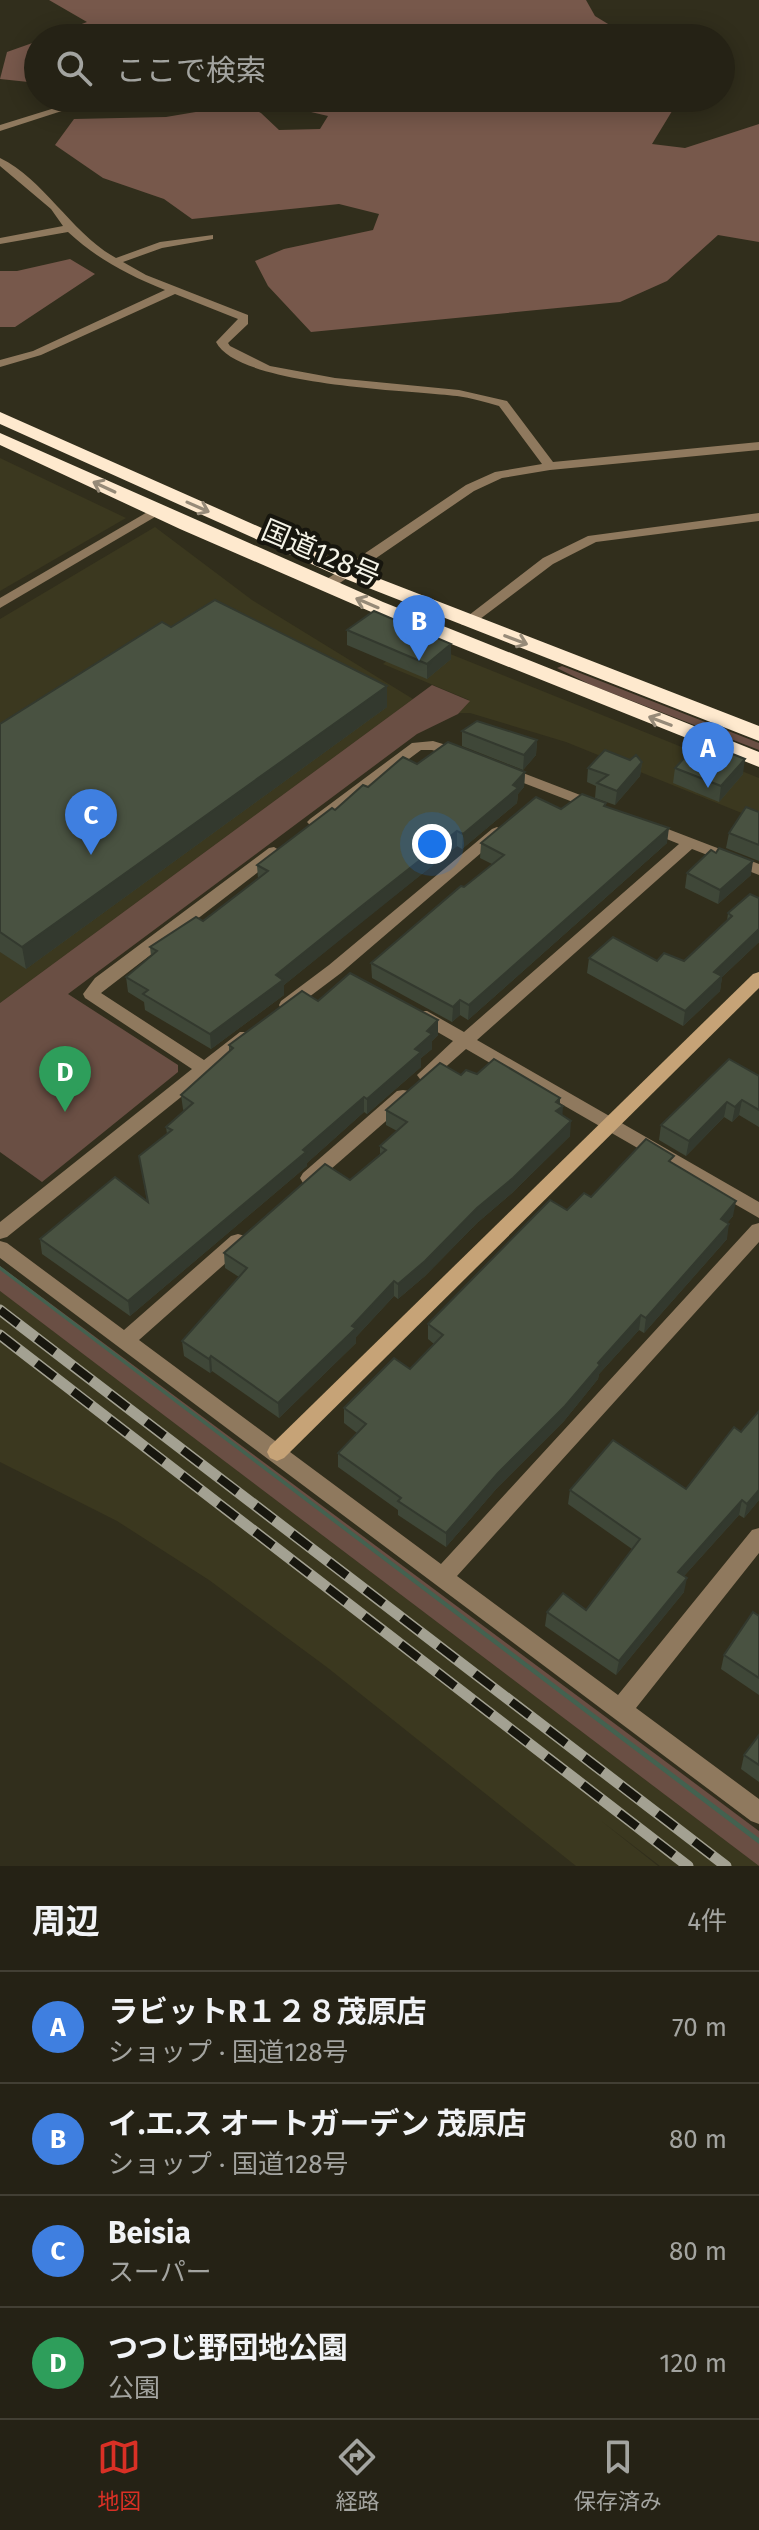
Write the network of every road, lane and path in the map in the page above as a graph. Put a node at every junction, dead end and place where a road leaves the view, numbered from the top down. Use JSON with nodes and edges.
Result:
{"nodes":[{"id":1,"x":52,"y":112,"type":"edge"},
{"id":2,"x":0,"y":128,"type":"edge"},
{"id":3,"x":0,"y":161,"type":"edge"},
{"id":4,"x":70,"y":228,"type":"junction"},
{"id":5,"x":209,"y":237,"type":"dead end"},
{"id":6,"x":0,"y":241,"type":"edge"},
{"id":7,"x":115,"y":262,"type":"junction"},
{"id":8,"x":176,"y":289,"type":"junction"},
{"id":9,"x":0,"y":364,"type":"edge"},
{"id":10,"x":0,"y":417,"type":"edge"},
{"id":11,"x":0,"y":438,"type":"edge"},
{"id":12,"x":759,"y":446,"type":"edge"},
{"id":13,"x":550,"y":466,"type":"junction"},
{"id":14,"x":156,"y":511,"type":"junction"},
{"id":15,"x":759,"y":517,"type":"edge"},
{"id":16,"x":345,"y":572,"type":"junction"},
{"id":17,"x":326,"y":586,"type":"junction"},
{"id":18,"x":0,"y":604,"type":"edge"},
{"id":19,"x":467,"y":622,"type":"junction"},
{"id":20,"x":759,"y":734,"type":"edge"},
{"id":21,"x":759,"y":760,"type":"edge"},
{"id":22,"x":605,"y":810,"type":"edge"},
{"id":23,"x":513,"y":818,"type":"edge"},
{"id":24,"x":634,"y":821,"type":"edge"},
{"id":25,"x":690,"y":843,"type":"junction"},
{"id":26,"x":759,"y":870,"type":"edge"},
{"id":27,"x":759,"y":978,"type":"edge"},
{"id":28,"x":401,"y":1005,"type":"edge"},
{"id":29,"x":467,"y":1040,"type":"junction"},
{"id":30,"x":203,"y":1068,"type":"junction"},
{"id":31,"x":612,"y":1124,"type":"junction"},
{"id":32,"x":290,"y":1195,"type":"edge"},
{"id":33,"x":759,"y":1211,"type":"edge"},
{"id":34,"x":254,"y":1226,"type":"edge"},
{"id":35,"x":759,"y":1230,"type":"edge"},
{"id":36,"x":0,"y":1232,"type":"edge"},
{"id":37,"x":0,"y":1248,"type":"edge"},
{"id":38,"x":125,"y":1341,"type":"junction"},
{"id":39,"x":277,"y":1452,"type":"junction"},
{"id":40,"x":759,"y":1537,"type":"edge"},
{"id":41,"x":442,"y":1577,"type":"junction"},
{"id":42,"x":620,"y":1710,"type":"junction"},
{"id":43,"x":759,"y":1813,"type":"edge"}],
"edges":[{"from":1,"to":2,"type":"street"},
{"from":3,"to":4,"type":"street"},
{"from":4,"to":6,"type":"street"},
{"from":4,"to":7,"type":"street"},
{"from":5,"to":7,"type":"street"},
{"from":7,"to":8,"type":"street"},
{"from":8,"to":9,"type":"street"},
{"from":8,"to":13,"type":"street"},
{"from":10,"to":16,"type":"highway","name":"国道128号","one_way":true},
{"from":14,"to":11,"type":"highway","name":"国道128号","one_way":true},
{"from":12,"to":13,"type":"street"},
{"from":13,"to":16,"type":"street"},
{"from":14,"to":17,"type":"highway","name":"国道128号"},
{"from":14,"to":18,"type":"street"},
{"from":15,"to":19,"type":"street"},
{"from":16,"to":17,"type":"street"},
{"from":16,"to":19,"type":"highway","name":"国道128号"},
{"from":21,"to":17,"type":"highway","name":"国道128号","one_way":true},
{"from":19,"to":20,"type":"highway","name":"国道128号","one_way":true},
{"from":22,"to":30,"type":"street"},
{"from":23,"to":30,"type":"street"},
{"from":24,"to":25,"type":"street"},
{"from":25,"to":26,"type":"street"},
{"from":25,"to":29,"type":"street"},
{"from":27,"to":31,"type":"street"},
{"from":28,"to":29,"type":"street"},
{"from":29,"to":31,"type":"street"},
{"from":29,"to":32,"type":"street"},
{"from":30,"to":36,"type":"street"},
{"from":31,"to":33,"type":"street"},
{"from":31,"to":39,"type":"street"},
{"from":34,"to":38,"type":"street"},
{"from":35,"to":41,"type":"street"},
{"from":37,"to":38,"type":"street"},
{"from":38,"to":39,"type":"street"},
{"from":39,"to":41,"type":"street"},
{"from":40,"to":42,"type":"street"},
{"from":41,"to":42,"type":"street"},
{"from":42,"to":43,"type":"street"}]}
